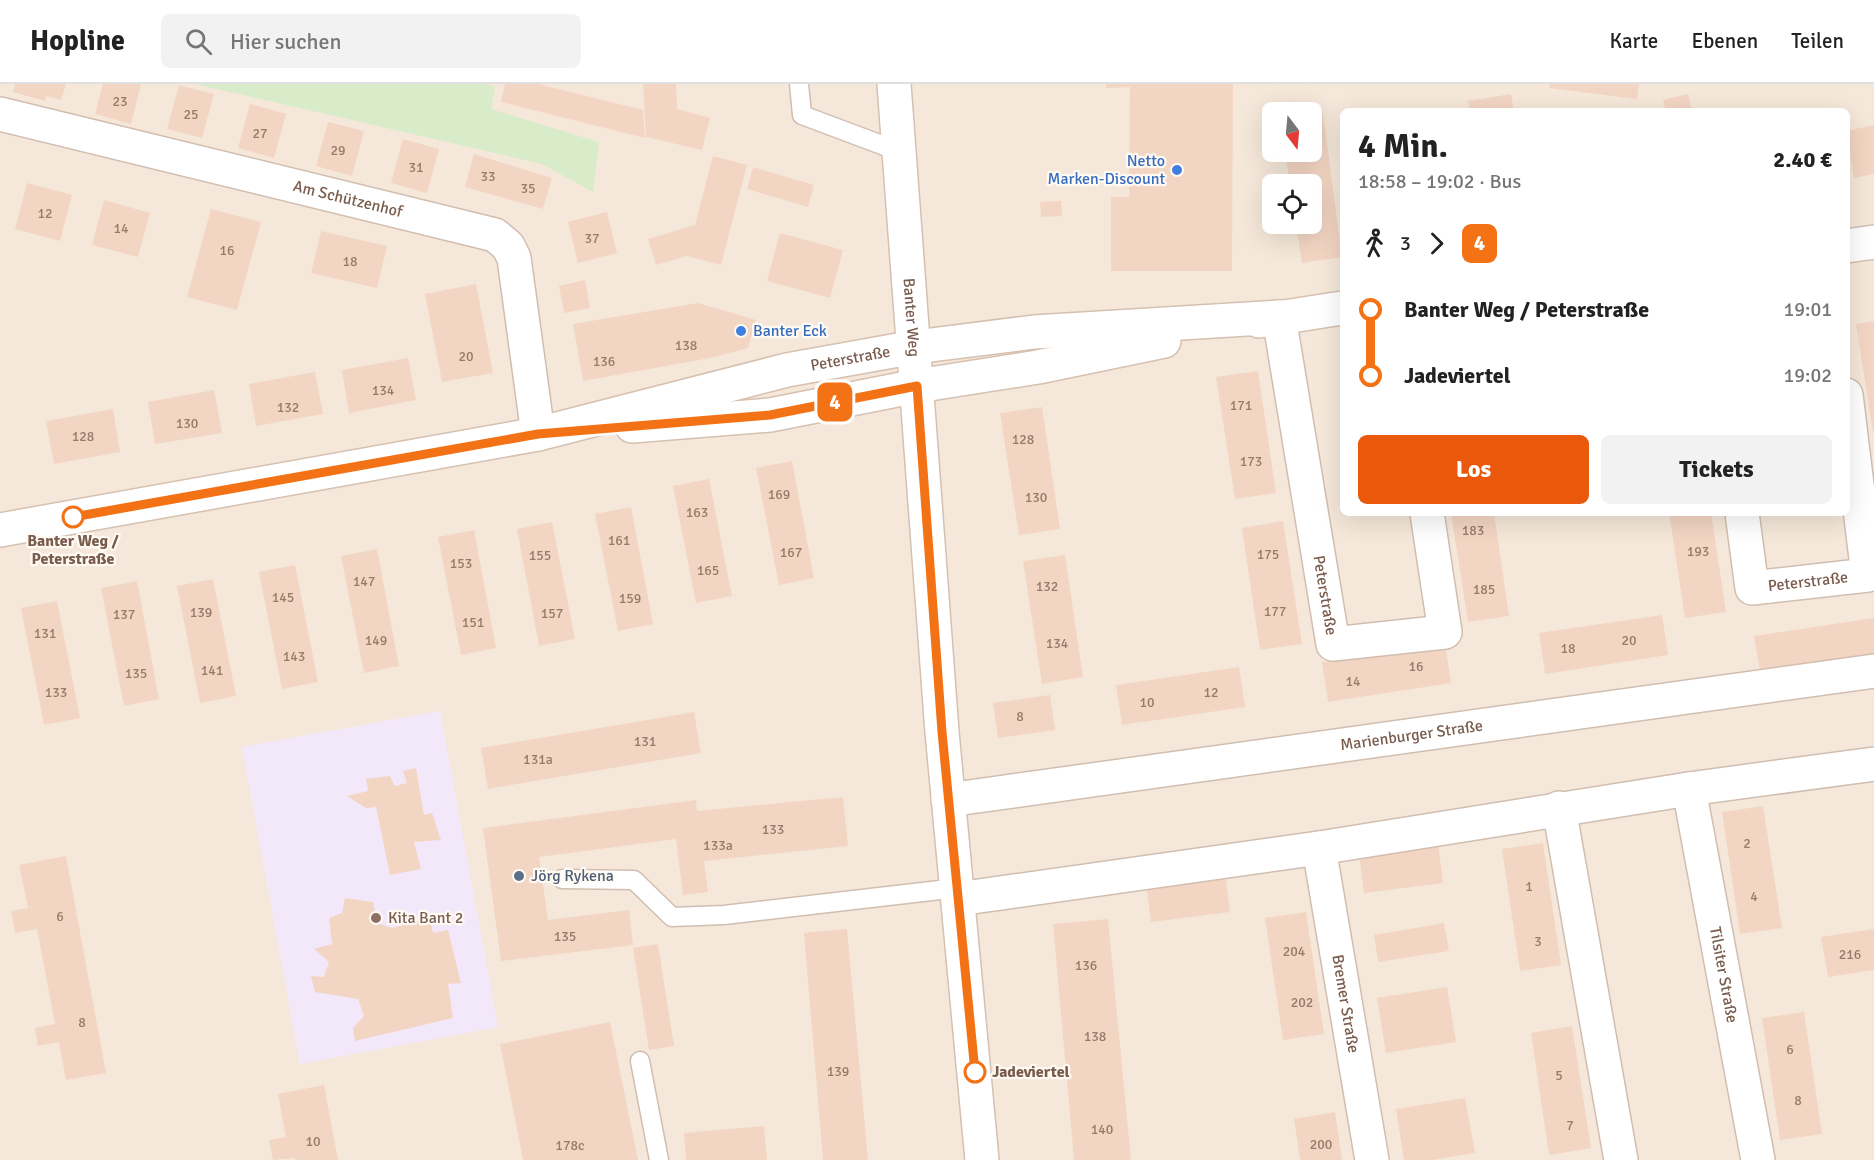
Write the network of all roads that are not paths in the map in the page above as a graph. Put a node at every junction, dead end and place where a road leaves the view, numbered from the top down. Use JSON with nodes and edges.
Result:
{"nodes":[{"id":1,"x":799,"y":84,"type":"edge"},
{"id":2,"x":894,"y":84,"type":"edge"},
{"id":3,"x":0,"y":114,"type":"edge"},
{"id":4,"x":898,"y":151,"type":"junction"},
{"id":5,"x":1874,"y":242,"type":"edge"},
{"id":6,"x":1850,"y":245,"type":"edge"},
{"id":7,"x":1340,"y":308,"type":"edge"},
{"id":8,"x":1279,"y":317,"type":"junction"},
{"id":9,"x":915,"y":347,"type":"junction"},
{"id":10,"x":917,"y":386,"type":"junction"},
{"id":11,"x":1850,"y":428,"type":"edge"},
{"id":12,"x":538,"y":434,"type":"junction"},
{"id":13,"x":1428,"y":516,"type":"edge"},
{"id":14,"x":1742,"y":516,"type":"edge"},
{"id":15,"x":0,"y":530,"type":"edge"},
{"id":16,"x":1874,"y":671,"type":"edge"},
{"id":17,"x":1874,"y":764,"type":"edge"},
{"id":18,"x":1689,"y":789,"type":"junction"},
{"id":19,"x":948,"y":800,"type":"junction"},
{"id":20,"x":1559,"y":808,"type":"junction"},
{"id":21,"x":1319,"y":848,"type":"junction"},
{"id":22,"x":562,"y":879,"type":"dead end"},
{"id":23,"x":958,"y":893,"type":"junction"},
{"id":24,"x":640,"y":1061,"type":"dead end"},
{"id":25,"x":659,"y":1160,"type":"edge"},
{"id":26,"x":982,"y":1160,"type":"edge"},
{"id":27,"x":1371,"y":1160,"type":"edge"},
{"id":28,"x":1621,"y":1160,"type":"edge"},
{"id":29,"x":1758,"y":1160,"type":"edge"}],
"edges":[{"from":1,"to":4,"type":"lane"},
{"from":2,"to":4,"type":"street","name":"Banter Weg"},
{"from":3,"to":12,"type":"street","name":"Am Schützenhof"},
{"from":4,"to":9,"type":"street","name":"Banter Weg"},
{"from":5,"to":6,"type":"street"},
{"from":7,"to":8,"type":"street","name":"Peterstraße"},
{"from":8,"to":9,"type":"street","name":"Peterstraße"},
{"from":8,"to":10,"type":"street","name":"Peterstraße"},
{"from":8,"to":13,"type":"street","name":"Peterstraße"},
{"from":9,"to":10,"type":"street","name":"Banter Weg"},
{"from":9,"to":12,"type":"street","name":"Peterstraße"},
{"from":10,"to":12,"type":"street","name":"Peterstraße"},
{"from":10,"to":19,"type":"street","name":"Banter Weg"},
{"from":11,"to":14,"type":"street","name":"Peterstraße"},
{"from":12,"to":15,"type":"street","name":"Peterstraße"},
{"from":16,"to":19,"type":"street","name":"Marienburger Straße"},
{"from":17,"to":18,"type":"street"},
{"from":18,"to":20,"type":"street"},
{"from":18,"to":29,"type":"street","name":"Tilsiter Straße"},
{"from":19,"to":23,"type":"street","name":"Banter Weg"},
{"from":20,"to":21,"type":"street"},
{"from":20,"to":28,"type":"street"},
{"from":21,"to":23,"type":"street"},
{"from":21,"to":27,"type":"street","name":"Bremer Straße"},
{"from":22,"to":23,"type":"lane"},
{"from":23,"to":26,"type":"street","name":"Banter Weg"},
{"from":24,"to":25,"type":"lane"}]}
